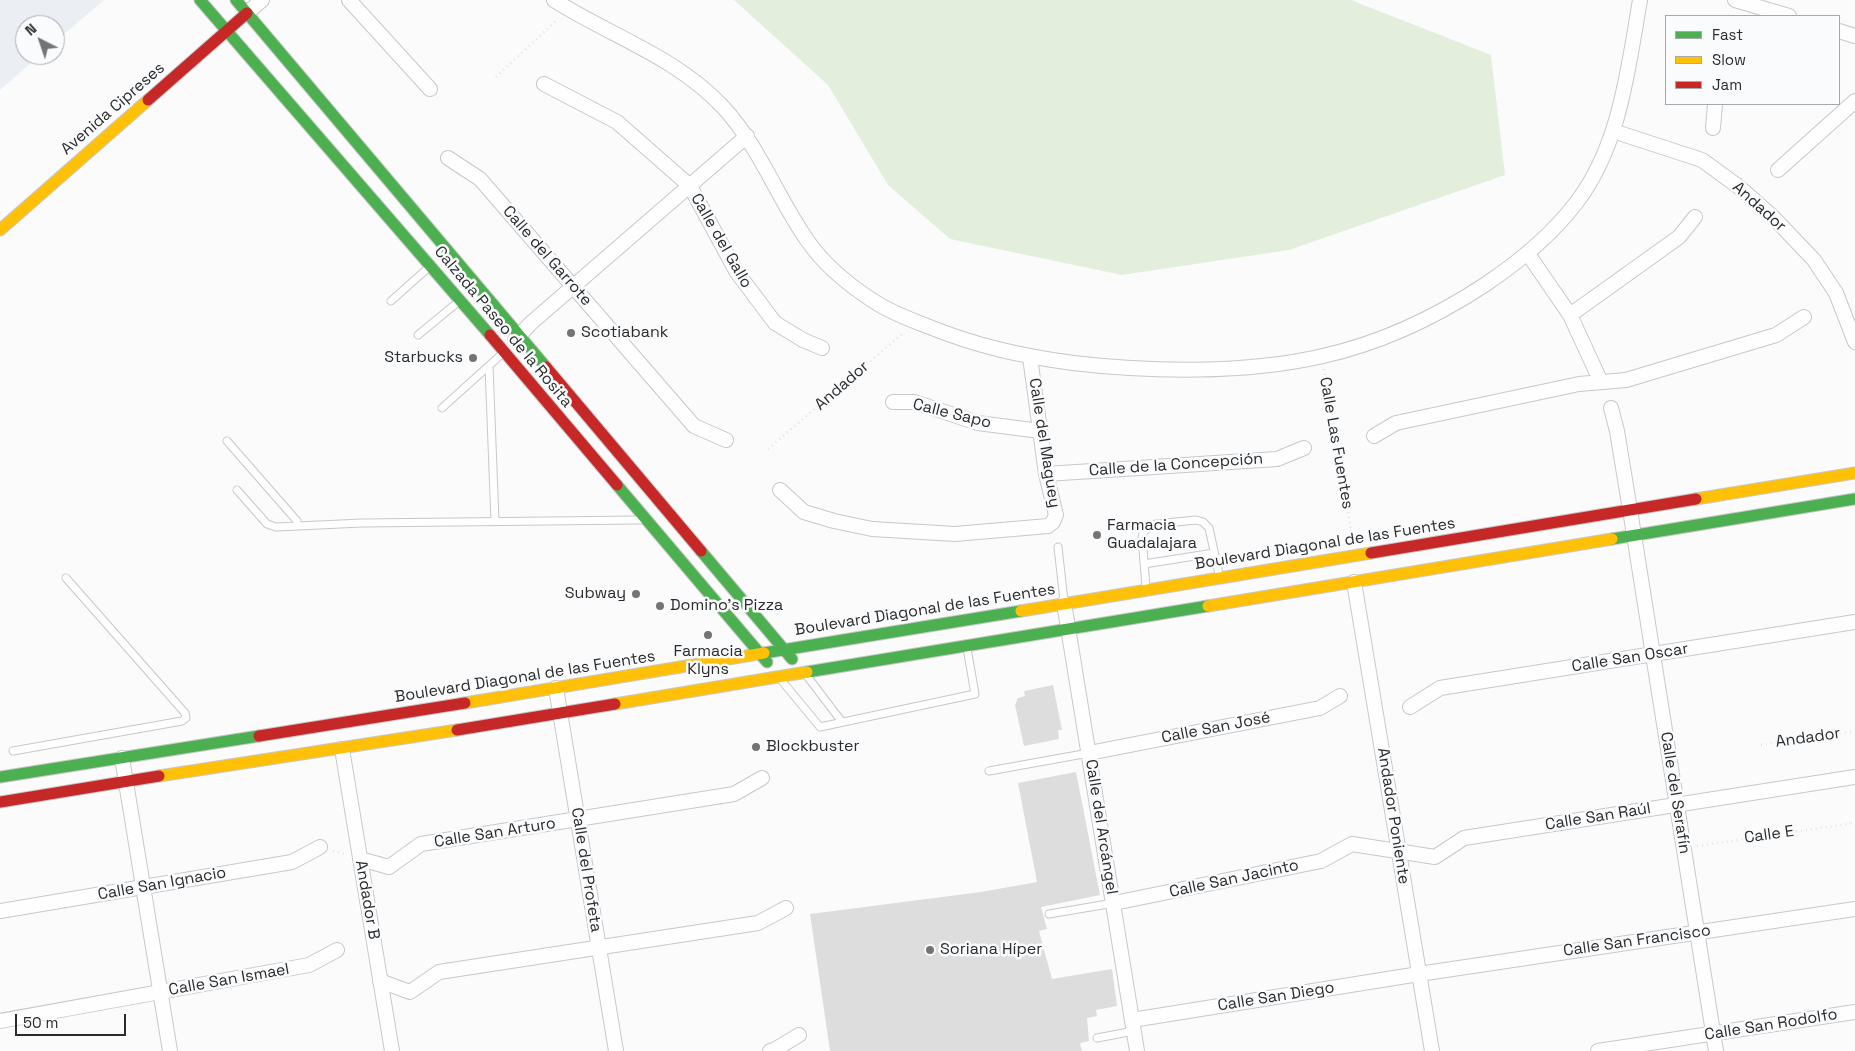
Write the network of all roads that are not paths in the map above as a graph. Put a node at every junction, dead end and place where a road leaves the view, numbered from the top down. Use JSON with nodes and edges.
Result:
{"nodes":[{"id":1,"x":200,"y":0,"type":"edge"},
{"id":2,"x":236,"y":0,"type":"edge"},
{"id":3,"x":262,"y":0,"type":"edge"},
{"id":4,"x":349,"y":0,"type":"edge"},
{"id":5,"x":554,"y":0,"type":"edge"},
{"id":6,"x":1640,"y":0,"type":"edge"},
{"id":7,"x":1742,"y":5,"type":"edge"},
{"id":8,"x":247,"y":13,"type":"junction"},
{"id":9,"x":1785,"y":15,"type":"edge"},
{"id":10,"x":227,"y":30,"type":"junction"},
{"id":11,"x":1840,"y":31,"type":"edge"},
{"id":12,"x":1855,"y":36,"type":"edge"},
{"id":13,"x":544,"y":84,"type":"dead end"},
{"id":14,"x":430,"y":90,"type":"dead end"},
{"id":15,"x":1855,"y":101,"type":"edge"},
{"id":16,"x":1715,"y":105,"type":"edge"},
{"id":17,"x":1713,"y":128,"type":"dead end"},
{"id":18,"x":1613,"y":131,"type":"junction"},
{"id":19,"x":747,"y":136,"type":"junction"},
{"id":20,"x":448,"y":158,"type":"dead end"},
{"id":21,"x":1778,"y":170,"type":"dead end"},
{"id":22,"x":690,"y":186,"type":"junction"},
{"id":23,"x":1695,"y":217,"type":"dead end"},
{"id":24,"x":0,"y":230,"type":"edge"},
{"id":25,"x":1528,"y":254,"type":"junction"},
{"id":26,"x":431,"y":266,"type":"junction"},
{"id":27,"x":573,"y":287,"type":"junction"},
{"id":28,"x":460,"y":300,"type":"junction"},
{"id":29,"x":391,"y":301,"type":"dead end"},
{"id":30,"x":1570,"y":315,"type":"junction"},
{"id":31,"x":1804,"y":317,"type":"dead end"},
{"id":32,"x":418,"y":335,"type":"dead end"},
{"id":33,"x":519,"y":335,"type":"junction"},
{"id":34,"x":1855,"y":342,"type":"edge"},
{"id":35,"x":822,"y":348,"type":"dead end"},
{"id":36,"x":504,"y":351,"type":"junction"},
{"id":37,"x":1030,"y":357,"type":"junction"},
{"id":38,"x":489,"y":366,"type":"junction"},
{"id":39,"x":1601,"y":382,"type":"junction"},
{"id":40,"x":892,"y":402,"type":"dead end"},
{"id":41,"x":442,"y":408,"type":"dead end"},
{"id":42,"x":1611,"y":408,"type":"dead end"},
{"id":43,"x":1040,"y":431,"type":"junction"},
{"id":44,"x":1374,"y":436,"type":"dead end"},
{"id":45,"x":726,"y":440,"type":"dead end"},
{"id":46,"x":227,"y":441,"type":"dead end"},
{"id":47,"x":1304,"y":448,"type":"dead end"},
{"id":48,"x":1855,"y":473,"type":"edge"},
{"id":49,"x":1046,"y":474,"type":"junction"},
{"id":50,"x":237,"y":490,"type":"dead end"},
{"id":51,"x":780,"y":490,"type":"dead end"},
{"id":52,"x":1855,"y":499,"type":"edge"},
{"id":53,"x":1630,"y":510,"type":"junction"},
{"id":54,"x":645,"y":520,"type":"junction"},
{"id":55,"x":297,"y":521,"type":"dead end"},
{"id":56,"x":495,"y":521,"type":"junction"},
{"id":57,"x":1634,"y":535,"type":"junction"},
{"id":58,"x":1058,"y":546,"type":"dead end"},
{"id":59,"x":1214,"y":553,"type":"junction"},
{"id":60,"x":1144,"y":564,"type":"junction"},
{"id":61,"x":66,"y":578,"type":"dead end"},
{"id":62,"x":1220,"y":578,"type":"junction"},
{"id":63,"x":1354,"y":582,"type":"junction"},
{"id":64,"x":1147,"y":590,"type":"junction"},
{"id":65,"x":1064,"y":603,"type":"junction"},
{"id":66,"x":1855,"y":622,"type":"edge"},
{"id":67,"x":1068,"y":629,"type":"junction"},
{"id":68,"x":966,"y":646,"type":"junction"},
{"id":69,"x":785,"y":650,"type":"junction"},
{"id":70,"x":760,"y":654,"type":"junction"},
{"id":71,"x":1652,"y":654,"type":"junction"},
{"id":72,"x":804,"y":673,"type":"junction"},
{"id":73,"x":778,"y":677,"type":"junction"},
{"id":74,"x":556,"y":688,"type":"junction"},
{"id":75,"x":1340,"y":696,"type":"dead end"},
{"id":76,"x":1410,"y":707,"type":"dead end"},
{"id":77,"x":560,"y":713,"type":"junction"},
{"id":78,"x":842,"y":722,"type":"junction"},
{"id":79,"x":342,"y":749,"type":"junction"},
{"id":80,"x":12,"y":751,"type":"dead end"},
{"id":81,"x":1089,"y":753,"type":"junction"},
{"id":82,"x":122,"y":758,"type":"junction"},
{"id":83,"x":989,"y":770,"type":"dead end"},
{"id":84,"x":0,"y":777,"type":"edge"},
{"id":85,"x":1855,"y":777,"type":"edge"},
{"id":86,"x":762,"y":778,"type":"dead end"},
{"id":87,"x":126,"y":781,"type":"junction"},
{"id":88,"x":0,"y":802,"type":"edge"},
{"id":89,"x":1676,"y":804,"type":"junction"},
{"id":90,"x":578,"y":820,"type":"junction"},
{"id":91,"x":320,"y":846,"type":"road end"},
{"id":92,"x":1399,"y":852,"type":"junction"},
{"id":93,"x":360,"y":859,"type":"junction"},
{"id":94,"x":143,"y":887,"type":"junction"},
{"id":95,"x":1114,"y":903,"type":"junction"},
{"id":96,"x":786,"y":908,"type":"dead end"},
{"id":97,"x":1855,"y":909,"type":"edge"},
{"id":98,"x":0,"y":911,"type":"edge"},
{"id":99,"x":1050,"y":914,"type":"dead end"},
{"id":100,"x":1697,"y":932,"type":"junction"},
{"id":101,"x":599,"y":948,"type":"junction"},
{"id":102,"x":337,"y":950,"type":"dead end"},
{"id":103,"x":1419,"y":974,"type":"junction"},
{"id":104,"x":380,"y":981,"type":"junction"},
{"id":105,"x":160,"y":992,"type":"junction"},
{"id":106,"x":1855,"y":1012,"type":"edge"},
{"id":107,"x":0,"y":1021,"type":"edge"},
{"id":108,"x":1133,"y":1026,"type":"junction"},
{"id":109,"x":1713,"y":1033,"type":"junction"},
{"id":110,"x":799,"y":1035,"type":"dead end"},
{"id":111,"x":1097,"y":1038,"type":"dead end"},
{"id":112,"x":170,"y":1051,"type":"edge"},
{"id":113,"x":392,"y":1051,"type":"edge"},
{"id":114,"x":616,"y":1051,"type":"edge"},
{"id":115,"x":770,"y":1051,"type":"edge"},
{"id":116,"x":1137,"y":1051,"type":"edge"},
{"id":117,"x":1432,"y":1051,"type":"edge"},
{"id":118,"x":1598,"y":1051,"type":"edge"},
{"id":119,"x":1716,"y":1051,"type":"edge"}],
"edges":[{"from":1,"to":10,"type":"main road","name":"Calzada Paseo de la Rosita"},
{"from":2,"to":8,"type":"main road","name":"Calzada Paseo de la Rosita"},
{"from":3,"to":8,"type":"street"},
{"from":4,"to":14,"type":"street"},
{"from":5,"to":19,"type":"street"},
{"from":6,"to":18,"type":"street"},
{"from":7,"to":9,"type":"street"},
{"from":8,"to":10,"type":"main road","name":"Avenida Cipreses"},
{"from":8,"to":33,"type":"main road","name":"Calzada Paseo de la Rosita"},
{"from":10,"to":24,"type":"main road","name":"Avenida Cipreses"},
{"from":10,"to":26,"type":"main road","name":"Calzada Paseo de la Rosita"},
{"from":11,"to":12,"type":"street"},
{"from":13,"to":22,"type":"street","name":"Calle del Gallo"},
{"from":15,"to":21,"type":"street"},
{"from":16,"to":17,"type":"street"},
{"from":18,"to":25,"type":"street"},
{"from":18,"to":34,"type":"street","name":"Andador"},
{"from":19,"to":22,"type":"street"},
{"from":19,"to":37,"type":"street"},
{"from":20,"to":27,"type":"street","name":"Calle del Garrote"},
{"from":22,"to":27,"type":"street"},
{"from":22,"to":35,"type":"street","name":"Calle del Gallo"},
{"from":23,"to":30,"type":"street"},
{"from":25,"to":30,"type":"street"},
{"from":25,"to":37,"type":"street"},
{"from":26,"to":28,"type":"main road","name":"Calzada Paseo de la Rosita"},
{"from":26,"to":29,"type":"lane"},
{"from":27,"to":33,"type":"street"},
{"from":27,"to":45,"type":"street","name":"Calle del Garrote"},
{"from":28,"to":32,"type":"lane"},
{"from":28,"to":36,"type":"main road","name":"Calzada Paseo de la Rosita"},
{"from":30,"to":39,"type":"street"},
{"from":31,"to":39,"type":"street"},
{"from":33,"to":36,"type":"street"},
{"from":33,"to":69,"type":"main road","name":"Calzada Paseo de la Rosita"},
{"from":36,"to":38,"type":"lane"},
{"from":36,"to":54,"type":"main road","name":"Calzada Paseo de la Rosita"},
{"from":37,"to":43,"type":"street","name":"Calle del Maguey"},
{"from":38,"to":41,"type":"lane"},
{"from":38,"to":56,"type":"lane"},
{"from":39,"to":44,"type":"street"},
{"from":40,"to":43,"type":"street","name":"Calle Sapo"},
{"from":42,"to":53,"type":"street","name":"Calle del Serafín"},
{"from":43,"to":49,"type":"street","name":"Calle del Maguey"},
{"from":46,"to":55,"type":"lane"},
{"from":47,"to":49,"type":"street","name":"Calle de la Concepción"},
{"from":48,"to":53,"type":"main road","name":"Boulevard Diagonal de las Fuentes"},
{"from":49,"to":51,"type":"street","name":"Calle del Maguey"},
{"from":50,"to":56,"type":"lane"},
{"from":52,"to":57,"type":"main road"},
{"from":53,"to":57,"type":"street","name":"Calle del Serafín"},
{"from":53,"to":62,"type":"main road","name":"Boulevard Diagonal de las Fuentes"},
{"from":54,"to":56,"type":"lane"},
{"from":54,"to":70,"type":"main road","name":"Calzada Paseo de la Rosita"},
{"from":57,"to":63,"type":"main road"},
{"from":57,"to":71,"type":"street","name":"Calle del Serafín"},
{"from":58,"to":65,"type":"lane"},
{"from":59,"to":60,"type":"lane"},
{"from":59,"to":60,"type":"lane"},
{"from":59,"to":62,"type":"lane"},
{"from":60,"to":64,"type":"lane"},
{"from":61,"to":80,"type":"lane"},
{"from":62,"to":64,"type":"main road","name":"Boulevard Diagonal de las Fuentes"},
{"from":63,"to":67,"type":"main road"},
{"from":63,"to":92,"type":"street","name":"Andador Poniente"},
{"from":64,"to":65,"type":"main road","name":"Boulevard Diagonal de las Fuentes"},
{"from":65,"to":67,"type":"street","name":"Calle del Arcángel"},
{"from":65,"to":69,"type":"main road","name":"Boulevard Diagonal de las Fuentes"},
{"from":66,"to":71,"type":"street","name":"Calle San Oscar"},
{"from":67,"to":68,"type":"main road"},
{"from":67,"to":81,"type":"street","name":"Calle del Arcángel"},
{"from":68,"to":72,"type":"main road"},
{"from":68,"to":78,"type":"lane"},
{"from":69,"to":70,"type":"main road","name":"Boulevard Diagonal de las Fuentes"},
{"from":69,"to":72,"type":"main road","name":"Calzada Paseo de la Rosita"},
{"from":70,"to":73,"type":"main road","name":"Calzada Paseo de la Rosita"},
{"from":70,"to":74,"type":"main road","name":"Boulevard Diagonal de las Fuentes"},
{"from":71,"to":76,"type":"street","name":"Calle San Oscar"},
{"from":71,"to":89,"type":"street","name":"Calle del Serafín"},
{"from":72,"to":73,"type":"main road"},
{"from":72,"to":78,"type":"lane"},
{"from":73,"to":77,"type":"main road"},
{"from":73,"to":78,"type":"lane"},
{"from":74,"to":77,"type":"street","name":"Calle del Profeta"},
{"from":74,"to":82,"type":"main road","name":"Boulevard Diagonal de las Fuentes"},
{"from":75,"to":81,"type":"street","name":"Calle San José"},
{"from":77,"to":79,"type":"main road"},
{"from":77,"to":90,"type":"street","name":"Calle del Profeta"},
{"from":79,"to":87,"type":"main road"},
{"from":79,"to":93,"type":"street","name":"Andador B"},
{"from":81,"to":83,"type":"lane"},
{"from":81,"to":95,"type":"street","name":"Calle del Arcángel"},
{"from":82,"to":84,"type":"main road","name":"Boulevard Diagonal de las Fuentes"},
{"from":82,"to":87,"type":"street"},
{"from":85,"to":89,"type":"street","name":"Calle San Raúl"},
{"from":86,"to":90,"type":"street","name":"Calle San Arturo"},
{"from":87,"to":88,"type":"main road"},
{"from":87,"to":94,"type":"street"},
{"from":89,"to":92,"type":"street","name":"Calle San Raúl"},
{"from":89,"to":100,"type":"street","name":"Calle del Serafín"},
{"from":90,"to":93,"type":"street","name":"Calle San Arturo"},
{"from":90,"to":101,"type":"street","name":"Calle del Profeta"},
{"from":91,"to":94,"type":"street","name":"Calle San Ignacio"},
{"from":92,"to":95,"type":"street","name":"Calle San Jacinto"},
{"from":92,"to":103,"type":"street","name":"Andador Poniente"},
{"from":93,"to":104,"type":"street","name":"Andador B"},
{"from":94,"to":98,"type":"street","name":"Calle San Ignacio"},
{"from":94,"to":105,"type":"street"},
{"from":95,"to":99,"type":"lane"},
{"from":95,"to":108,"type":"street","name":"Calle del Arcángel"},
{"from":96,"to":101,"type":"street"},
{"from":97,"to":100,"type":"street","name":"Calle San Francisco"},
{"from":100,"to":103,"type":"street","name":"Calle San Francisco"},
{"from":100,"to":109,"type":"street","name":"Calle del Serafín"},
{"from":101,"to":104,"type":"street"},
{"from":101,"to":114,"type":"street","name":"Calle del Profeta"},
{"from":102,"to":105,"type":"street","name":"Calle San Ismael"},
{"from":103,"to":108,"type":"street","name":"Calle San Diego"},
{"from":103,"to":117,"type":"street","name":"Andador Poniente"},
{"from":104,"to":113,"type":"street","name":"Andador B"},
{"from":105,"to":107,"type":"street","name":"Calle San Ismael"},
{"from":105,"to":112,"type":"street"},
{"from":106,"to":109,"type":"street","name":"Calle San Rodolfo"},
{"from":108,"to":111,"type":"lane"},
{"from":108,"to":116,"type":"street","name":"Calle del Arcángel"},
{"from":109,"to":118,"type":"street","name":"Calle San Rodolfo"},
{"from":109,"to":119,"type":"street","name":"Calle del Serafín"},
{"from":110,"to":115,"type":"street"}]}
